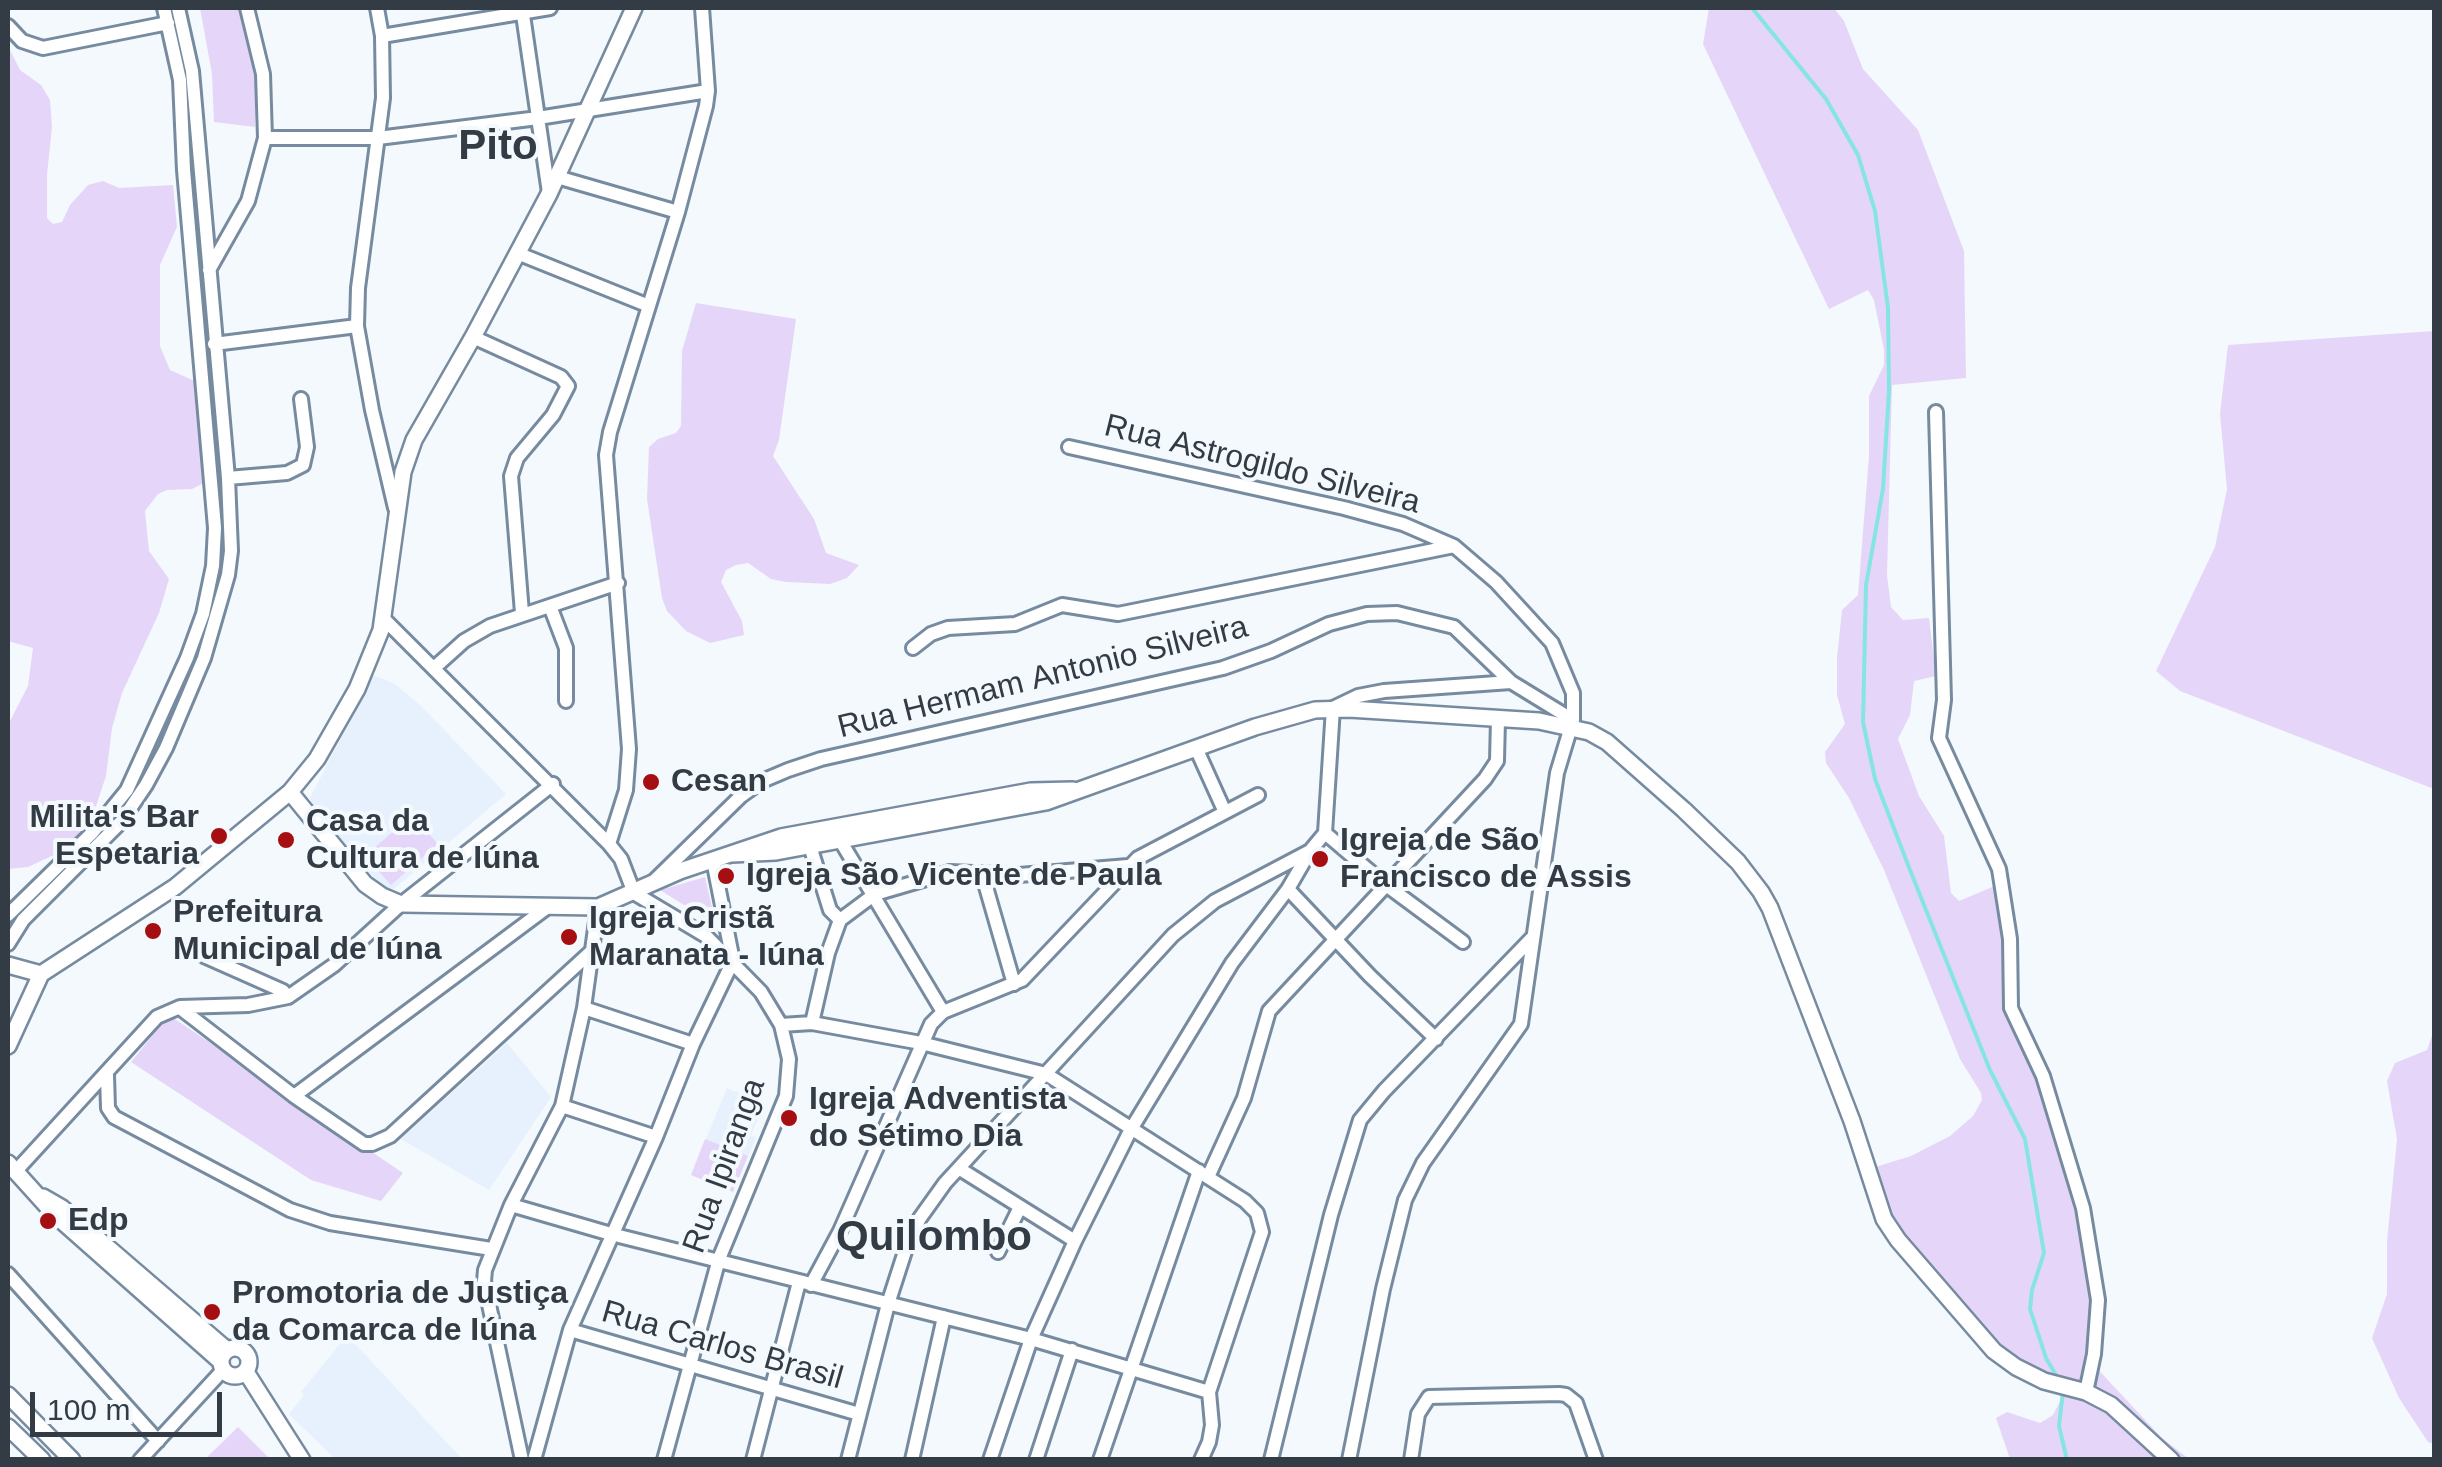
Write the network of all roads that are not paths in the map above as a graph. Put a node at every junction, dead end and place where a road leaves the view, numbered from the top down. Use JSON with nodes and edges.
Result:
{"nodes":[{"id":1,"x":164,"y":8,"type":"edge"},
{"id":2,"x":178,"y":8,"type":"edge"},
{"id":3,"x":247,"y":8,"type":"edge"},
{"id":4,"x":377,"y":8,"type":"edge"},
{"id":5,"x":550,"y":8,"type":"edge"},
{"id":6,"x":634,"y":8,"type":"edge"},
{"id":7,"x":702,"y":8,"type":"edge"},
{"id":8,"x":522,"y":10,"type":"edge"},
{"id":9,"x":168,"y":22,"type":"junction"},
{"id":10,"x":8,"y":26,"type":"edge"},
{"id":11,"x":382,"y":36,"type":"junction"},
{"id":12,"x":708,"y":91,"type":"junction"},
{"id":13,"x":588,"y":110,"type":"junction"},
{"id":14,"x":538,"y":118,"type":"junction"},
{"id":15,"x":265,"y":138,"type":"junction"},
{"id":16,"x":378,"y":138,"type":"junction"},
{"id":17,"x":557,"y":177,"type":"junction"},
{"id":18,"x":549,"y":194,"type":"junction"},
{"id":19,"x":678,"y":212,"type":"junction"},
{"id":20,"x":517,"y":252,"type":"junction"},
{"id":21,"x":208,"y":270,"type":"junction"},
{"id":22,"x":649,"y":306,"type":"junction"},
{"id":23,"x":358,"y":326,"type":"junction"},
{"id":24,"x":473,"y":337,"type":"junction"},
{"id":25,"x":214,"y":344,"type":"junction"},
{"id":26,"x":301,"y":399,"type":"dead end"},
{"id":27,"x":1936,"y":412,"type":"dead end"},
{"id":28,"x":1069,"y":446,"type":"dead end"},
{"id":29,"x":228,"y":478,"type":"junction"},
{"id":30,"x":397,"y":515,"type":"junction"},
{"id":31,"x":1454,"y":546,"type":"junction"},
{"id":32,"x":618,"y":583,"type":"junction"},
{"id":33,"x":550,"y":606,"type":"junction"},
{"id":34,"x":522,"y":614,"type":"junction"},
{"id":35,"x":384,"y":618,"type":"junction"},
{"id":36,"x":912,"y":648,"type":"dead end"},
{"id":37,"x":434,"y":668,"type":"junction"},
{"id":38,"x":1511,"y":682,"type":"junction"},
{"id":39,"x":566,"y":701,"type":"dead end"},
{"id":40,"x":1334,"y":708,"type":"junction"},
{"id":41,"x":1498,"y":719,"type":"junction"},
{"id":42,"x":1572,"y":723,"type":"junction"},
{"id":43,"x":1196,"y":748,"type":"junction"},
{"id":44,"x":553,"y":784,"type":"junction"},
{"id":45,"x":1075,"y":790,"type":"junction"},
{"id":46,"x":290,"y":792,"type":"junction"},
{"id":47,"x":1258,"y":794,"type":"dead end"},
{"id":48,"x":1224,"y":810,"type":"junction"},
{"id":49,"x":1325,"y":833,"type":"junction"},
{"id":50,"x":840,"y":840,"type":"junction"},
{"id":51,"x":609,"y":844,"type":"junction"},
{"id":52,"x":810,"y":846,"type":"junction"},
{"id":53,"x":1310,"y":851,"type":"junction"},
{"id":54,"x":732,"y":854,"type":"junction"},
{"id":55,"x":713,"y":860,"type":"junction"},
{"id":56,"x":1128,"y":866,"type":"junction"},
{"id":57,"x":982,"y":873,"type":"junction"},
{"id":58,"x":1386,"y":885,"type":"junction"},
{"id":59,"x":1288,"y":888,"type":"junction"},
{"id":60,"x":642,"y":889,"type":"junction"},
{"id":61,"x":875,"y":894,"type":"junction"},
{"id":62,"x":401,"y":904,"type":"junction"},
{"id":63,"x":550,"y":906,"type":"junction"},
{"id":64,"x":598,"y":907,"type":"junction"},
{"id":65,"x":8,"y":915,"type":"edge"},
{"id":66,"x":840,"y":920,"type":"junction"},
{"id":67,"x":1532,"y":938,"type":"junction"},
{"id":68,"x":1336,"y":940,"type":"junction"},
{"id":69,"x":1463,"y":942,"type":"dead end"},
{"id":70,"x":8,"y":944,"type":"edge"},
{"id":71,"x":593,"y":950,"type":"junction"},
{"id":72,"x":204,"y":956,"type":"dead end"},
{"id":73,"x":733,"y":960,"type":"junction"},
{"id":74,"x":8,"y":965,"type":"edge"},
{"id":75,"x":41,"y":974,"type":"junction"},
{"id":76,"x":1014,"y":984,"type":"junction"},
{"id":77,"x":288,"y":997,"type":"junction"},
{"id":78,"x":180,"y":1008,"type":"junction"},
{"id":79,"x":584,"y":1008,"type":"junction"},
{"id":80,"x":943,"y":1012,"type":"junction"},
{"id":81,"x":812,"y":1023,"type":"junction"},
{"id":82,"x":781,"y":1024,"type":"junction"},
{"id":83,"x":1436,"y":1039,"type":"junction"},
{"id":84,"x":921,"y":1043,"type":"junction"},
{"id":85,"x":693,"y":1044,"type":"junction"},
{"id":86,"x":8,"y":1046,"type":"edge"},
{"id":87,"x":1046,"y":1074,"type":"junction"},
{"id":88,"x":106,"y":1075,"type":"junction"},
{"id":89,"x":294,"y":1096,"type":"junction"},
{"id":90,"x":562,"y":1106,"type":"junction"},
{"id":91,"x":1130,"y":1131,"type":"junction"},
{"id":92,"x":656,"y":1136,"type":"junction"},
{"id":93,"x":11,"y":1168,"type":"edge"},
{"id":94,"x":960,"y":1168,"type":"junction"},
{"id":95,"x":1203,"y":1174,"type":"junction"},
{"id":96,"x":511,"y":1205,"type":"junction"},
{"id":97,"x":1020,"y":1207,"type":"junction"},
{"id":98,"x":610,"y":1234,"type":"junction"},
{"id":99,"x":1075,"y":1241,"type":"junction"},
{"id":100,"x":491,"y":1249,"type":"junction"},
{"id":101,"x":998,"y":1252,"type":"dead end"},
{"id":102,"x":720,"y":1260,"type":"junction"},
{"id":103,"x":8,"y":1274,"type":"edge"},
{"id":104,"x":805,"y":1283,"type":"junction"},
{"id":105,"x":888,"y":1304,"type":"junction"},
{"id":106,"x":944,"y":1318,"type":"junction"},
{"id":107,"x":570,"y":1330,"type":"junction"},
{"id":108,"x":1031,"y":1339,"type":"junction"},
{"id":109,"x":1072,"y":1350,"type":"junction"},
{"id":110,"x":224,"y":1360,"type":"junction"},
{"id":111,"x":690,"y":1365,"type":"junction"},
{"id":112,"x":1130,"y":1368,"type":"junction"},
{"id":113,"x":246,"y":1372,"type":"junction"},
{"id":114,"x":773,"y":1389,"type":"junction"},
{"id":115,"x":1209,"y":1392,"type":"junction"},
{"id":116,"x":2086,"y":1392,"type":"junction"},
{"id":117,"x":8,"y":1396,"type":"edge"},
{"id":118,"x":859,"y":1414,"type":"junction"},
{"id":119,"x":8,"y":1427,"type":"edge"},
{"id":120,"x":158,"y":1441,"type":"junction"},
{"id":121,"x":20,"y":1442,"type":"junction"},
{"id":122,"x":30,"y":1460,"type":"edge"},
{"id":123,"x":42,"y":1460,"type":"edge"},
{"id":124,"x":72,"y":1460,"type":"edge"},
{"id":125,"x":140,"y":1460,"type":"edge"},
{"id":126,"x":302,"y":1460,"type":"edge"},
{"id":127,"x":522,"y":1460,"type":"edge"},
{"id":128,"x":534,"y":1460,"type":"edge"},
{"id":129,"x":664,"y":1460,"type":"edge"},
{"id":130,"x":753,"y":1460,"type":"edge"},
{"id":131,"x":848,"y":1460,"type":"edge"},
{"id":132,"x":912,"y":1460,"type":"edge"},
{"id":133,"x":990,"y":1460,"type":"edge"},
{"id":134,"x":1036,"y":1460,"type":"edge"},
{"id":135,"x":1100,"y":1460,"type":"edge"},
{"id":136,"x":1200,"y":1460,"type":"edge"},
{"id":137,"x":1271,"y":1460,"type":"edge"},
{"id":138,"x":1349,"y":1460,"type":"edge"},
{"id":139,"x":1411,"y":1460,"type":"edge"},
{"id":140,"x":1596,"y":1460,"type":"edge"},
{"id":141,"x":2171,"y":1460,"type":"edge"}],
"edges":[{"from":1,"to":9,"type":"street"},
{"from":2,"to":21,"type":"street"},
{"from":3,"to":15,"type":"street"},
{"from":4,"to":11,"type":"street"},
{"from":5,"to":8,"type":"street"},
{"from":6,"to":13,"type":"street"},
{"from":7,"to":12,"type":"street"},
{"from":8,"to":11,"type":"street"},
{"from":8,"to":14,"type":"street"},
{"from":9,"to":10,"type":"street"},
{"from":9,"to":65,"type":"street"},
{"from":11,"to":16,"type":"street"},
{"from":12,"to":13,"type":"street"},
{"from":12,"to":19,"type":"street"},
{"from":13,"to":14,"type":"street"},
{"from":13,"to":17,"type":"street"},
{"from":14,"to":16,"type":"street"},
{"from":14,"to":18,"type":"street"},
{"from":15,"to":16,"type":"street"},
{"from":15,"to":21,"type":"street"},
{"from":16,"to":23,"type":"street"},
{"from":17,"to":18,"type":"street"},
{"from":17,"to":19,"type":"street"},
{"from":18,"to":20,"type":"street"},
{"from":19,"to":22,"type":"street"},
{"from":20,"to":22,"type":"street"},
{"from":20,"to":24,"type":"street"},
{"from":21,"to":25,"type":"street"},
{"from":22,"to":32,"type":"street"},
{"from":23,"to":25,"type":"street"},
{"from":23,"to":30,"type":"street"},
{"from":24,"to":30,"type":"street"},
{"from":24,"to":34,"type":"street"},
{"from":25,"to":29,"type":"street"},
{"from":26,"to":29,"type":"street"},
{"from":27,"to":116,"type":"street"},
{"from":28,"to":31,"type":"street","name":"Rua Astrogildo Silveira"},
{"from":29,"to":70,"type":"street"},
{"from":30,"to":35,"type":"street"},
{"from":31,"to":36,"type":"street"},
{"from":31,"to":42,"type":"street","name":"Rua Astrogildo Silveira"},
{"from":32,"to":33,"type":"street"},
{"from":32,"to":51,"type":"street"},
{"from":33,"to":34,"type":"street"},
{"from":33,"to":39,"type":"street"},
{"from":34,"to":37,"type":"street"},
{"from":35,"to":37,"type":"street"},
{"from":35,"to":46,"type":"street"},
{"from":37,"to":44,"type":"street"},
{"from":38,"to":40,"type":"street"},
{"from":38,"to":42,"type":"street","name":"Rua Hermam Antonio Silveira"},
{"from":38,"to":60,"type":"street","name":"Rua Hermam Antonio Silveira"},
{"from":40,"to":41,"type":"street"},
{"from":40,"to":43,"type":"street"},
{"from":40,"to":49,"type":"street"},
{"from":41,"to":42,"type":"street"},
{"from":41,"to":58,"type":"street"},
{"from":42,"to":67,"type":"street"},
{"from":42,"to":116,"type":"street"},
{"from":43,"to":45,"type":"street"},
{"from":43,"to":48,"type":"street"},
{"from":44,"to":51,"type":"street"},
{"from":44,"to":62,"type":"street"},
{"from":45,"to":50,"type":"street"},
{"from":45,"to":54,"type":"street"},
{"from":46,"to":62,"type":"street"},
{"from":46,"to":75,"type":"street"},
{"from":47,"to":48,"type":"street"},
{"from":48,"to":56,"type":"street"},
{"from":49,"to":53,"type":"street"},
{"from":49,"to":58,"type":"street"},
{"from":50,"to":52,"type":"street"},
{"from":50,"to":61,"type":"street"},
{"from":51,"to":60,"type":"street"},
{"from":52,"to":54,"type":"street"},
{"from":52,"to":66,"type":"street"},
{"from":53,"to":59,"type":"street"},
{"from":53,"to":87,"type":"street"},
{"from":54,"to":55,"type":"street"},
{"from":55,"to":60,"type":"street"},
{"from":55,"to":73,"type":"street"},
{"from":56,"to":57,"type":"street"},
{"from":56,"to":76,"type":"street"},
{"from":57,"to":61,"type":"street"},
{"from":57,"to":76,"type":"street"},
{"from":58,"to":68,"type":"street"},
{"from":58,"to":69,"type":"street"},
{"from":59,"to":68,"type":"street"},
{"from":59,"to":91,"type":"street"},
{"from":60,"to":64,"type":"street"},
{"from":60,"to":73,"type":"street","name":"Rua Ipiranga"},
{"from":61,"to":66,"type":"street"},
{"from":61,"to":80,"type":"street"},
{"from":62,"to":63,"type":"street"},
{"from":62,"to":77,"type":"street"},
{"from":63,"to":64,"type":"street"},
{"from":63,"to":89,"type":"street"},
{"from":64,"to":71,"type":"street"},
{"from":66,"to":81,"type":"street"},
{"from":67,"to":83,"type":"street"},
{"from":67,"to":138,"type":"street"},
{"from":68,"to":83,"type":"street"},
{"from":68,"to":95,"type":"street"},
{"from":71,"to":79,"type":"street"},
{"from":71,"to":89,"type":"street"},
{"from":72,"to":77,"type":"street"},
{"from":73,"to":82,"type":"street","name":"Rua Ipiranga"},
{"from":73,"to":85,"type":"street"},
{"from":74,"to":75,"type":"street"},
{"from":75,"to":86,"type":"street"},
{"from":76,"to":80,"type":"street"},
{"from":77,"to":78,"type":"street"},
{"from":78,"to":88,"type":"street"},
{"from":78,"to":89,"type":"street"},
{"from":79,"to":85,"type":"street"},
{"from":79,"to":90,"type":"street"},
{"from":80,"to":84,"type":"street"},
{"from":81,"to":82,"type":"street"},
{"from":81,"to":84,"type":"street"},
{"from":82,"to":102,"type":"street","name":"Rua Ipiranga"},
{"from":83,"to":137,"type":"street"},
{"from":84,"to":87,"type":"street"},
{"from":84,"to":104,"type":"street"},
{"from":85,"to":92,"type":"street"},
{"from":87,"to":91,"type":"street"},
{"from":87,"to":94,"type":"street"},
{"from":88,"to":93,"type":"street"},
{"from":88,"to":100,"type":"street"},
{"from":90,"to":92,"type":"street"},
{"from":90,"to":96,"type":"street"},
{"from":91,"to":95,"type":"street"},
{"from":91,"to":99,"type":"street"},
{"from":92,"to":98,"type":"street"},
{"from":93,"to":110,"type":"street"},
{"from":94,"to":97,"type":"street"},
{"from":94,"to":105,"type":"street"},
{"from":95,"to":112,"type":"street"},
{"from":95,"to":115,"type":"street"},
{"from":96,"to":98,"type":"street"},
{"from":96,"to":100,"type":"street"},
{"from":97,"to":99,"type":"street"},
{"from":97,"to":101,"type":"street"},
{"from":98,"to":102,"type":"street"},
{"from":98,"to":107,"type":"street"},
{"from":99,"to":108,"type":"street"},
{"from":100,"to":127,"type":"street"},
{"from":102,"to":104,"type":"street"},
{"from":102,"to":111,"type":"street","name":"Rua Ipiranga"},
{"from":103,"to":120,"type":"street"},
{"from":104,"to":105,"type":"street"},
{"from":104,"to":114,"type":"street"},
{"from":105,"to":106,"type":"street"},
{"from":105,"to":118,"type":"street"},
{"from":106,"to":108,"type":"street"},
{"from":106,"to":132,"type":"street"},
{"from":107,"to":111,"type":"street","name":"Rua Carlos Brasil"},
{"from":107,"to":128,"type":"street"},
{"from":108,"to":109,"type":"street"},
{"from":108,"to":133,"type":"street"},
{"from":109,"to":112,"type":"street"},
{"from":109,"to":134,"type":"street"},
{"from":110,"to":113,"type":"street"},
{"from":110,"to":113,"type":"street"},
{"from":110,"to":120,"type":"street"},
{"from":111,"to":114,"type":"street","name":"Rua Carlos Brasil"},
{"from":111,"to":129,"type":"street","name":"Rua Ipiranga"},
{"from":112,"to":115,"type":"street"},
{"from":112,"to":135,"type":"street"},
{"from":113,"to":126,"type":"street"},
{"from":114,"to":118,"type":"street","name":"Rua Carlos Brasil"},
{"from":114,"to":130,"type":"street"},
{"from":115,"to":136,"type":"street"},
{"from":116,"to":141,"type":"street"},
{"from":117,"to":124,"type":"street"},
{"from":118,"to":131,"type":"street"},
{"from":119,"to":121,"type":"street"},
{"from":120,"to":125,"type":"street"},
{"from":121,"to":122,"type":"street"},
{"from":121,"to":123,"type":"street"},
{"from":139,"to":140,"type":"street"}]}
